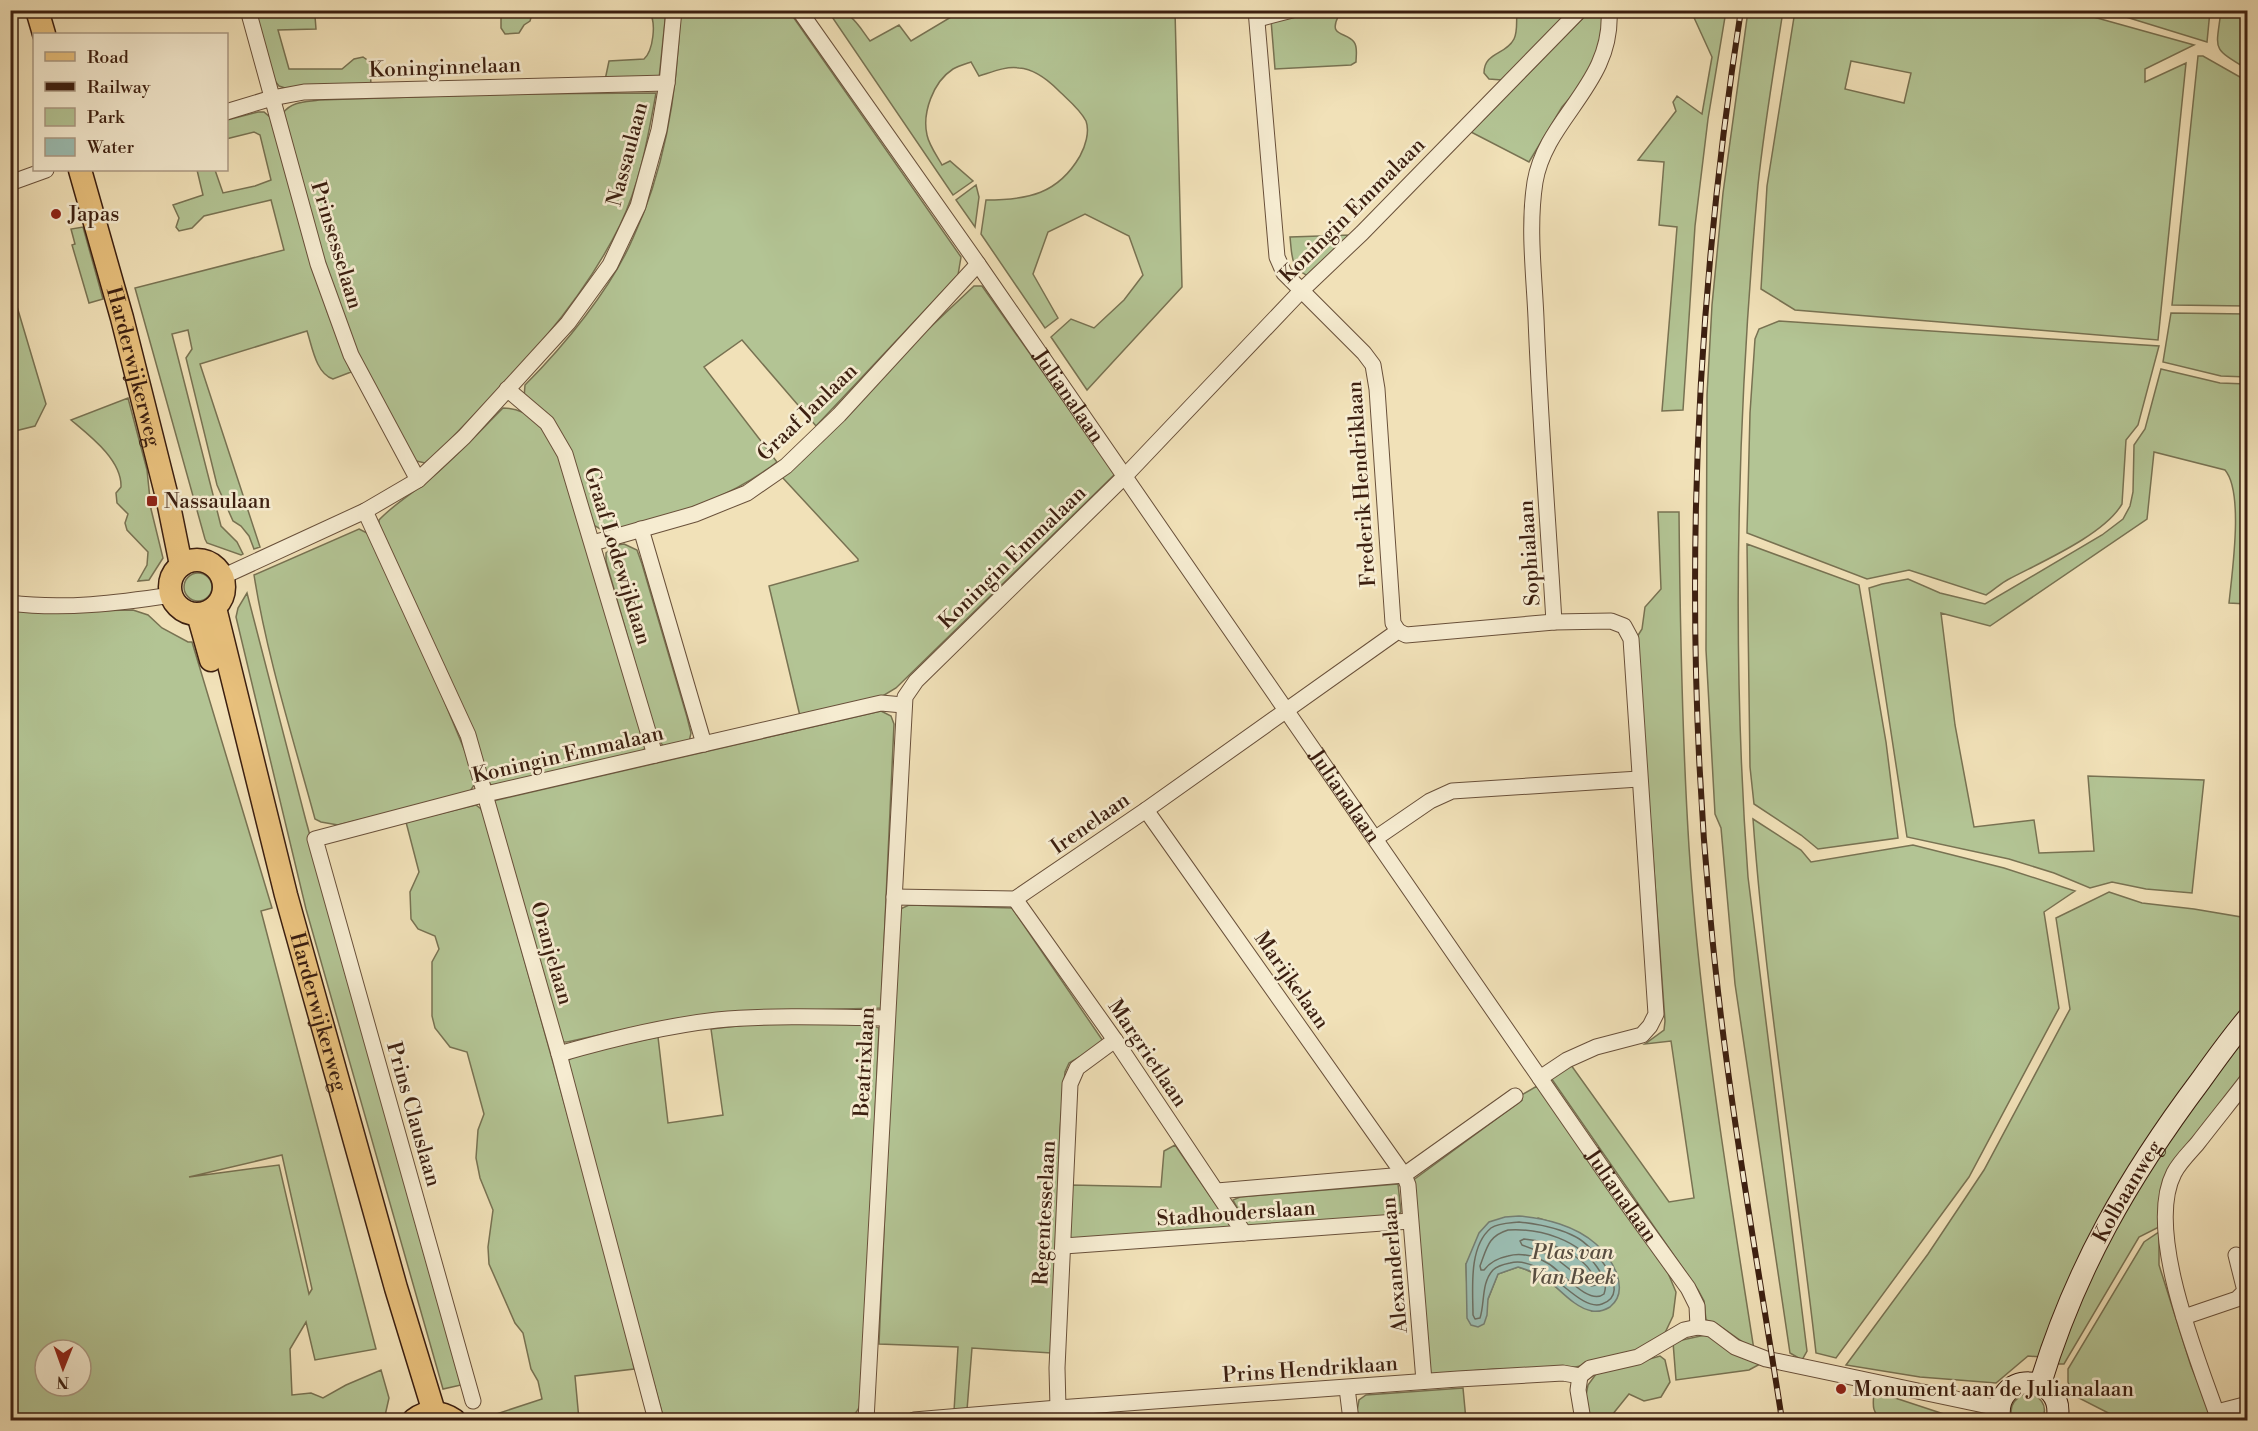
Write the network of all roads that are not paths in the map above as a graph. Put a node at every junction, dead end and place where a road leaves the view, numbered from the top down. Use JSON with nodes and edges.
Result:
{"nodes":[{"id":1,"x":37,"y":10,"type":"edge"},
{"id":2,"x":47,"y":10,"type":"edge"},
{"id":3,"x":248,"y":10,"type":"edge"},
{"id":4,"x":674,"y":10,"type":"edge"},
{"id":5,"x":799,"y":10,"type":"edge"},
{"id":6,"x":1292,"y":10,"type":"edge"},
{"id":7,"x":1580,"y":10,"type":"edge"},
{"id":8,"x":1609,"y":10,"type":"edge"},
{"id":9,"x":1257,"y":15,"type":"edge"},
{"id":10,"x":44,"y":33,"type":"edge"},
{"id":11,"x":53,"y":33,"type":"edge"},
{"id":12,"x":667,"y":82,"type":"junction"},
{"id":13,"x":272,"y":98,"type":"junction"},
{"id":14,"x":228,"y":111,"type":"edge"},
{"id":15,"x":43,"y":171,"type":"edge"},
{"id":16,"x":81,"y":171,"type":"edge"},
{"id":17,"x":91,"y":171,"type":"edge"},
{"id":18,"x":10,"y":183,"type":"edge"},
{"id":19,"x":978,"y":264,"type":"junction"},
{"id":20,"x":1301,"y":291,"type":"junction"},
{"id":21,"x":507,"y":389,"type":"junction"},
{"id":22,"x":1125,"y":476,"type":"junction"},
{"id":23,"x":418,"y":480,"type":"junction"},
{"id":24,"x":365,"y":512,"type":"junction"},
{"id":25,"x":641,"y":530,"type":"junction"},
{"id":26,"x":593,"y":543,"type":"junction"},
{"id":27,"x":190,"y":563,"type":"junction"},
{"id":28,"x":222,"y":577,"type":"junction"},
{"id":29,"x":172,"y":595,"type":"junction"},
{"id":30,"x":10,"y":603,"type":"edge"},
{"id":31,"x":206,"y":611,"type":"junction"},
{"id":32,"x":1554,"y":622,"type":"junction"},
{"id":33,"x":1398,"y":631,"type":"junction"},
{"id":34,"x":903,"y":705,"type":"junction"},
{"id":35,"x":1288,"y":711,"type":"junction"},
{"id":36,"x":704,"y":744,"type":"junction"},
{"id":37,"x":655,"y":755,"type":"junction"},
{"id":38,"x":1639,"y":779,"type":"junction"},
{"id":39,"x":486,"y":794,"type":"junction"},
{"id":40,"x":1146,"y":810,"type":"junction"},
{"id":41,"x":1376,"y":838,"type":"junction"},
{"id":42,"x":315,"y":839,"type":"joint"},
{"id":43,"x":894,"y":897,"type":"junction"},
{"id":44,"x":1015,"y":899,"type":"junction"},
{"id":45,"x":887,"y":1018,"type":"junction"},
{"id":46,"x":2247,"y":1018,"type":"edge"},
{"id":47,"x":1115,"y":1041,"type":"junction"},
{"id":48,"x":559,"y":1054,"type":"junction"},
{"id":49,"x":1540,"y":1078,"type":"junction"},
{"id":50,"x":2247,"y":1079,"type":"edge"},
{"id":51,"x":1515,"y":1096,"type":"dead end"},
{"id":52,"x":1404,"y":1174,"type":"junction"},
{"id":53,"x":1217,"y":1191,"type":"junction"},
{"id":54,"x":1410,"y":1221,"type":"junction"},
{"id":55,"x":1244,"y":1233,"type":"junction"},
{"id":56,"x":1064,"y":1246,"type":"junction"},
{"id":57,"x":2236,"y":1255,"type":"dead end"},
{"id":58,"x":2246,"y":1291,"type":"edge"},
{"id":59,"x":2184,"y":1317,"type":"junction"},
{"id":60,"x":1698,"y":1327,"type":"junction"},
{"id":61,"x":1580,"y":1376,"type":"junction"},
{"id":62,"x":1424,"y":1381,"type":"junction"},
{"id":63,"x":2040,"y":1385,"type":"junction"},
{"id":64,"x":1347,"y":1388,"type":"junction"},
{"id":65,"x":473,"y":1401,"type":"dead end"},
{"id":66,"x":2247,"y":1404,"type":"edge"},
{"id":67,"x":1058,"y":1408,"type":"junction"},
{"id":68,"x":1999,"y":1414,"type":"edge"},
{"id":69,"x":2218,"y":1416,"type":"edge"},
{"id":70,"x":430,"y":1417,"type":"edge"},
{"id":71,"x":656,"y":1420,"type":"edge"},
{"id":72,"x":866,"y":1420,"type":"edge"},
{"id":73,"x":914,"y":1420,"type":"edge"},
{"id":74,"x":1351,"y":1420,"type":"edge"},
{"id":75,"x":1583,"y":1420,"type":"edge"},
{"id":76,"x":2061,"y":1420,"type":"edge"}],
"edges":[{"from":1,"to":10,"type":"main road"},
{"from":2,"to":11,"type":"main road"},
{"from":3,"to":13,"type":"street","name":"Prinsesselaan"},
{"from":4,"to":12,"type":"street","name":"Nassaulaan"},
{"from":5,"to":19,"type":"street","name":"Julianalaan"},
{"from":6,"to":9,"type":"street"},
{"from":7,"to":20,"type":"street","name":"Koningin Emmalaan"},
{"from":8,"to":32,"type":"street","name":"Sophialaan"},
{"from":9,"to":20,"type":"street","name":"Frederik Hendriklaan"},
{"from":12,"to":13,"type":"street","name":"Koninginnelaan"},
{"from":12,"to":21,"type":"street","name":"Nassaulaan"},
{"from":13,"to":14,"type":"street","name":"Koninginnelaan"},
{"from":13,"to":23,"type":"street","name":"Prinsesselaan"},
{"from":15,"to":18,"type":"street"},
{"from":16,"to":27,"type":"main road","name":"Harderwijkerweg"},
{"from":17,"to":27,"type":"main road","name":"Harderwijkerweg"},
{"from":19,"to":22,"type":"street","name":"Julianalaan"},
{"from":19,"to":25,"type":"street","name":"Graaf Janlaan"},
{"from":20,"to":22,"type":"street","name":"Koningin Emmalaan"},
{"from":20,"to":33,"type":"street","name":"Frederik Hendriklaan"},
{"from":21,"to":23,"type":"street","name":"Nassaulaan"},
{"from":21,"to":26,"type":"street","name":"Graaf Lodewijklaan"},
{"from":22,"to":34,"type":"street","name":"Koningin Emmalaan"},
{"from":22,"to":35,"type":"street","name":"Julianalaan"},
{"from":23,"to":24,"type":"street","name":"Nassaulaan"},
{"from":24,"to":28,"type":"street","name":"Nassaulaan"},
{"from":24,"to":39,"type":"street","name":"Oranjelaan"},
{"from":25,"to":26,"type":"street","name":"Graaf Janlaan"},
{"from":25,"to":36,"type":"street","name":"Graaf Lodewijklaan"},
{"from":26,"to":37,"type":"street","name":"Graaf Lodewijklaan"},
{"from":27,"to":28,"type":"main road"},
{"from":27,"to":29,"type":"main road"},
{"from":28,"to":31,"type":"main road"},
{"from":29,"to":30,"type":"street"},
{"from":29,"to":31,"type":"main road"},
{"from":31,"to":70,"type":"main road","name":"Harderwijkerweg"},
{"from":32,"to":33,"type":"street"},
{"from":32,"to":38,"type":"street","name":"Sophialaan"},
{"from":33,"to":35,"type":"street","name":"Irenelaan"},
{"from":34,"to":36,"type":"street","name":"Koningin Emmalaan"},
{"from":34,"to":43,"type":"street","name":"Beatrixlaan"},
{"from":35,"to":40,"type":"street","name":"Irenelaan"},
{"from":35,"to":41,"type":"street","name":"Julianalaan"},
{"from":36,"to":37,"type":"street","name":"Koningin Emmalaan"},
{"from":37,"to":39,"type":"street","name":"Koningin Emmalaan"},
{"from":38,"to":41,"type":"street"},
{"from":38,"to":49,"type":"street","name":"Sophialaan"},
{"from":39,"to":42,"type":"street","name":"Koningin Emmalaan"},
{"from":39,"to":48,"type":"street","name":"Oranjelaan"},
{"from":40,"to":44,"type":"street","name":"Irenelaan"},
{"from":40,"to":52,"type":"street","name":"Marijkelaan"},
{"from":41,"to":49,"type":"street","name":"Julianalaan"},
{"from":42,"to":65,"type":"street","name":"Prins Clauslaan"},
{"from":43,"to":44,"type":"street"},
{"from":43,"to":45,"type":"street","name":"Beatrixlaan"},
{"from":44,"to":47,"type":"street","name":"Margrietlaan"},
{"from":45,"to":48,"type":"street"},
{"from":45,"to":72,"type":"street","name":"Beatrixlaan"},
{"from":46,"to":63,"type":"street","name":"Kolbaanweg"},
{"from":47,"to":53,"type":"street","name":"Margrietlaan"},
{"from":47,"to":56,"type":"street","name":"Regentesselaan"},
{"from":48,"to":71,"type":"street","name":"Oranjelaan"},
{"from":49,"to":60,"type":"street","name":"Julianalaan"},
{"from":50,"to":59,"type":"street"},
{"from":51,"to":52,"type":"street","name":"Alexanderlaan"},
{"from":52,"to":53,"type":"street","name":"Stadhouderslaan"},
{"from":52,"to":54,"type":"street","name":"Alexanderlaan"},
{"from":53,"to":55,"type":"street","name":"Margrietlaan"},
{"from":54,"to":55,"type":"street","name":"Stadhouderslaan"},
{"from":54,"to":62,"type":"street","name":"Alexanderlaan"},
{"from":55,"to":56,"type":"street","name":"Stadhouderslaan"},
{"from":56,"to":67,"type":"street","name":"Regentesselaan"},
{"from":57,"to":58,"type":"street"},
{"from":58,"to":59,"type":"street"},
{"from":59,"to":69,"type":"street"},
{"from":60,"to":61,"type":"street","name":"Prins Hendriklaan"},
{"from":60,"to":68,"type":"street"},
{"from":61,"to":62,"type":"street","name":"Prins Hendriklaan"},
{"from":61,"to":75,"type":"street"},
{"from":62,"to":64,"type":"street","name":"Prins Hendriklaan"},
{"from":63,"to":68,"type":"street"},
{"from":63,"to":76,"type":"street"},
{"from":64,"to":67,"type":"street","name":"Prins Hendriklaan"},
{"from":64,"to":74,"type":"street"},
{"from":66,"to":69,"type":"street"},
{"from":67,"to":73,"type":"street","name":"Prins Hendriklaan"}]}
